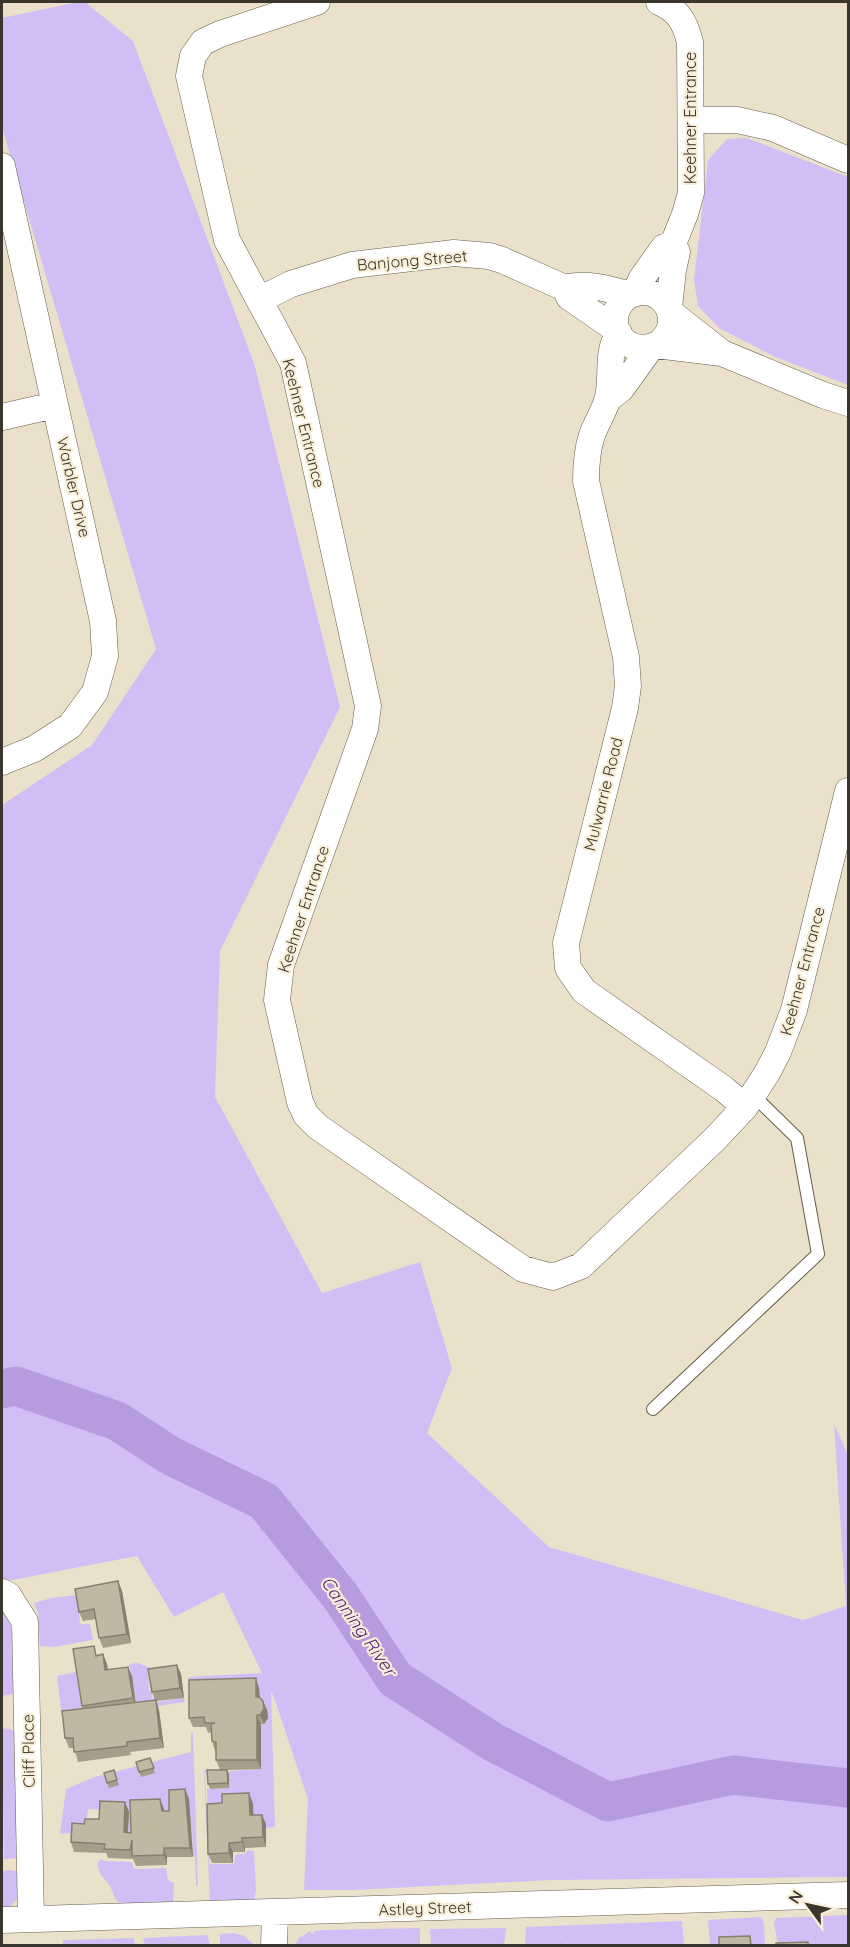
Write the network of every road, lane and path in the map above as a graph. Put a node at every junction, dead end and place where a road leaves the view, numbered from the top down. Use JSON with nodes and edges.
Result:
{"nodes":[{"id":1,"x":317,"y":2,"type":"edge"},
{"id":2,"x":659,"y":2,"type":"edge"},
{"id":3,"x":691,"y":120,"type":"junction"},
{"id":4,"x":849,"y":160,"type":"edge"},
{"id":5,"x":2,"y":166,"type":"edge"},
{"id":6,"x":673,"y":244,"type":"junction"},
{"id":7,"x":566,"y":288,"type":"junction"},
{"id":8,"x":632,"y":295,"type":"junction"},
{"id":9,"x":259,"y":300,"type":"junction"},
{"id":10,"x":669,"y":310,"type":"junction"},
{"id":11,"x":618,"y":332,"type":"junction"},
{"id":12,"x":654,"y":345,"type":"junction"},
{"id":13,"x":722,"y":354,"type":"junction"},
{"id":14,"x":607,"y":400,"type":"junction"},
{"id":15,"x":849,"y":403,"type":"edge"},
{"id":16,"x":55,"y":405,"type":"junction"},
{"id":17,"x":2,"y":417,"type":"edge"},
{"id":18,"x":2,"y":762,"type":"edge"},
{"id":19,"x":849,"y":791,"type":"edge"},
{"id":20,"x":749,"y":1101,"type":"junction"},
{"id":21,"x":653,"y":1409,"type":"dead end"},
{"id":22,"x":2,"y":1592,"type":"edge"},
{"id":23,"x":849,"y":1895,"type":"edge"},
{"id":24,"x":275,"y":1912,"type":"junction"},
{"id":25,"x":31,"y":1918,"type":"junction"},
{"id":26,"x":2,"y":1920,"type":"edge"},
{"id":27,"x":274,"y":1946,"type":"edge"}],
"edges":[{"from":1,"to":9,"type":"street","name":"Keehner Entrance"},
{"from":2,"to":3,"type":"street","name":"Keehner Entrance"},
{"from":3,"to":4,"type":"street"},
{"from":3,"to":6,"type":"street","name":"Keehner Entrance"},
{"from":5,"to":16,"type":"street","name":"Warbler Drive"},
{"from":6,"to":8,"type":"street","name":"Keehner Entrance"},
{"from":6,"to":10,"type":"street","name":"Keehner Entrance"},
{"from":7,"to":8,"type":"street","name":"Banjong Street"},
{"from":7,"to":9,"type":"street","name":"Banjong Street"},
{"from":7,"to":11,"type":"street","name":"Banjong Street"},
{"from":8,"to":10,"type":"street"},
{"from":8,"to":11,"type":"street"},
{"from":9,"to":20,"type":"street","name":"Keehner Entrance"},
{"from":10,"to":12,"type":"street"},
{"from":10,"to":13,"type":"street"},
{"from":11,"to":12,"type":"street"},
{"from":11,"to":14,"type":"street","name":"Mulwarrie Road"},
{"from":12,"to":13,"type":"street"},
{"from":12,"to":14,"type":"street","name":"Mulwarrie Road"},
{"from":13,"to":15,"type":"street"},
{"from":14,"to":20,"type":"street","name":"Mulwarrie Road"},
{"from":16,"to":17,"type":"street"},
{"from":16,"to":18,"type":"street","name":"Warbler Drive"},
{"from":19,"to":20,"type":"street","name":"Keehner Entrance"},
{"from":20,"to":21,"type":"lane"},
{"from":22,"to":25,"type":"street","name":"Cliff Place"},
{"from":23,"to":24,"type":"street","name":"Astley Street"},
{"from":24,"to":25,"type":"street","name":"Astley Street"},
{"from":24,"to":27,"type":"street"},
{"from":25,"to":26,"type":"street","name":"Astley Street"}]}
